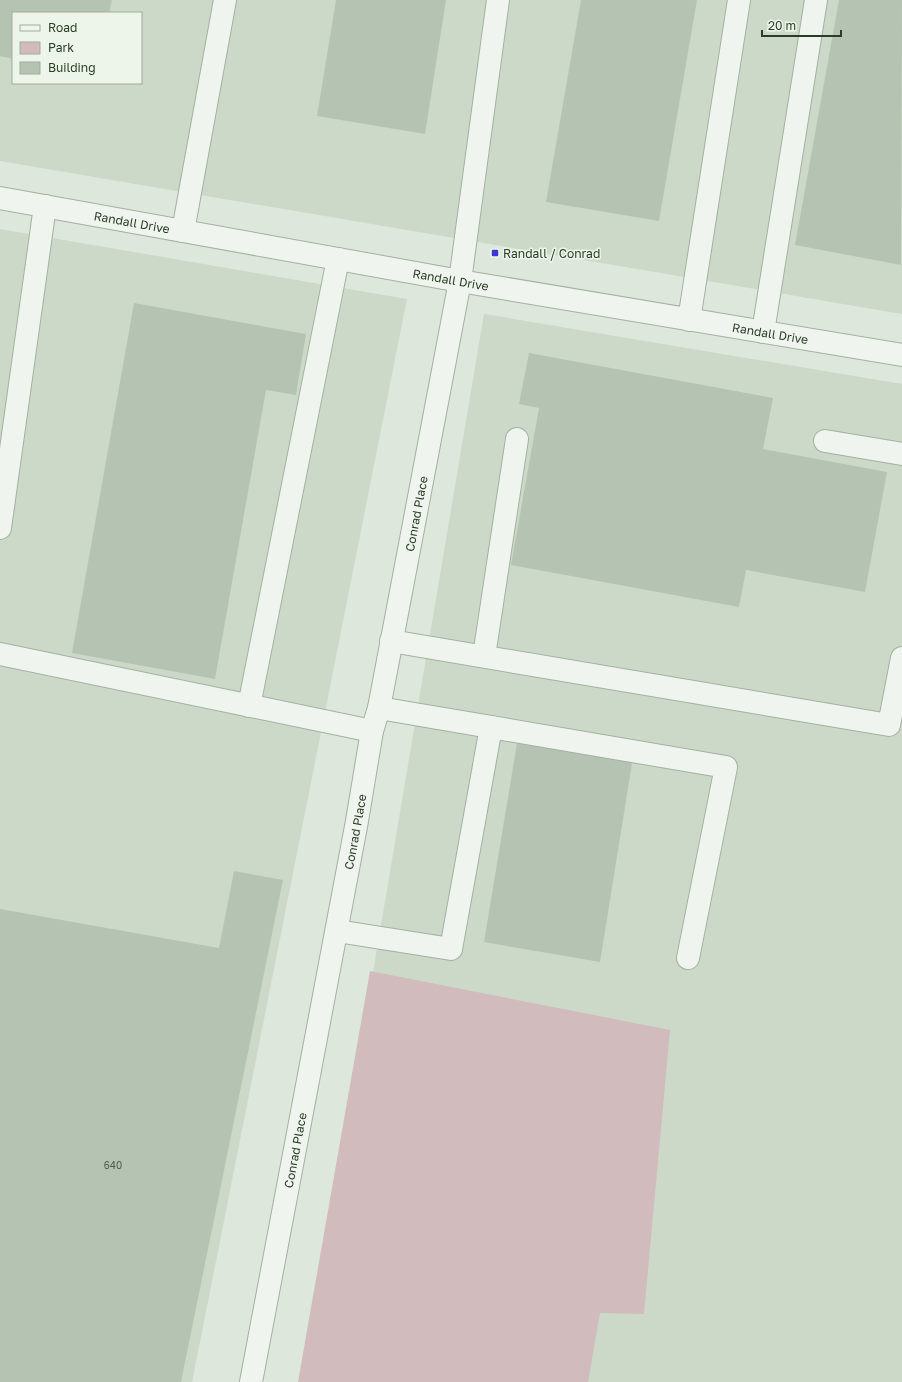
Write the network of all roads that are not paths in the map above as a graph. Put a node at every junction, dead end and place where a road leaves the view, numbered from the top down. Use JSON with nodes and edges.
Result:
{"nodes":[{"id":1,"x":225,"y":0,"type":"edge"},
{"id":2,"x":498,"y":0,"type":"edge"},
{"id":3,"x":739,"y":0,"type":"edge"},
{"id":4,"x":816,"y":0,"type":"edge"},
{"id":5,"x":0,"y":198,"type":"edge"},
{"id":6,"x":45,"y":206,"type":"junction"},
{"id":7,"x":183,"y":231,"type":"junction"},
{"id":8,"x":338,"y":259,"type":"junction"},
{"id":9,"x":460,"y":282,"type":"junction"},
{"id":10,"x":689,"y":320,"type":"junction"},
{"id":11,"x":763,"y":332,"type":"junction"},
{"id":12,"x":902,"y":356,"type":"edge"},
{"id":13,"x":517,"y":439,"type":"dead end"},
{"id":14,"x":825,"y":441,"type":"dead end"},
{"id":15,"x":902,"y":454,"type":"edge"},
{"id":16,"x":0,"y":528,"type":"edge"},
{"id":17,"x":391,"y":641,"type":"junction"},
{"id":18,"x":0,"y":654,"type":"edge"},
{"id":19,"x":484,"y":656,"type":"junction"},
{"id":20,"x":902,"y":658,"type":"edge"},
{"id":21,"x":249,"y":706,"type":"junction"},
{"id":22,"x":379,"y":708,"type":"junction"},
{"id":23,"x":491,"y":728,"type":"junction"},
{"id":24,"x":372,"y":731,"type":"junction"},
{"id":25,"x":336,"y":931,"type":"junction"},
{"id":26,"x":688,"y":958,"type":"dead end"},
{"id":27,"x":251,"y":1382,"type":"edge"}],
"edges":[{"from":1,"to":7,"type":"street"},
{"from":2,"to":9,"type":"street","name":"Conrad Place"},
{"from":3,"to":10,"type":"street"},
{"from":4,"to":11,"type":"street"},
{"from":5,"to":6,"type":"street","name":"Randall Drive"},
{"from":6,"to":7,"type":"street","name":"Randall Drive"},
{"from":6,"to":16,"type":"street"},
{"from":7,"to":8,"type":"street","name":"Randall Drive"},
{"from":8,"to":9,"type":"street","name":"Randall Drive"},
{"from":8,"to":21,"type":"street"},
{"from":9,"to":10,"type":"street","name":"Randall Drive"},
{"from":9,"to":17,"type":"street","name":"Conrad Place"},
{"from":10,"to":11,"type":"street","name":"Randall Drive"},
{"from":11,"to":12,"type":"street","name":"Randall Drive"},
{"from":13,"to":19,"type":"street"},
{"from":14,"to":15,"type":"street"},
{"from":17,"to":19,"type":"street"},
{"from":17,"to":22,"type":"street","name":"Conrad Place"},
{"from":18,"to":21,"type":"street"},
{"from":19,"to":20,"type":"street"},
{"from":21,"to":24,"type":"street"},
{"from":22,"to":23,"type":"street"},
{"from":22,"to":24,"type":"street","name":"Conrad Place"},
{"from":23,"to":25,"type":"street"},
{"from":23,"to":26,"type":"street"},
{"from":24,"to":25,"type":"street","name":"Conrad Place"},
{"from":25,"to":27,"type":"street","name":"Conrad Place"}]}
